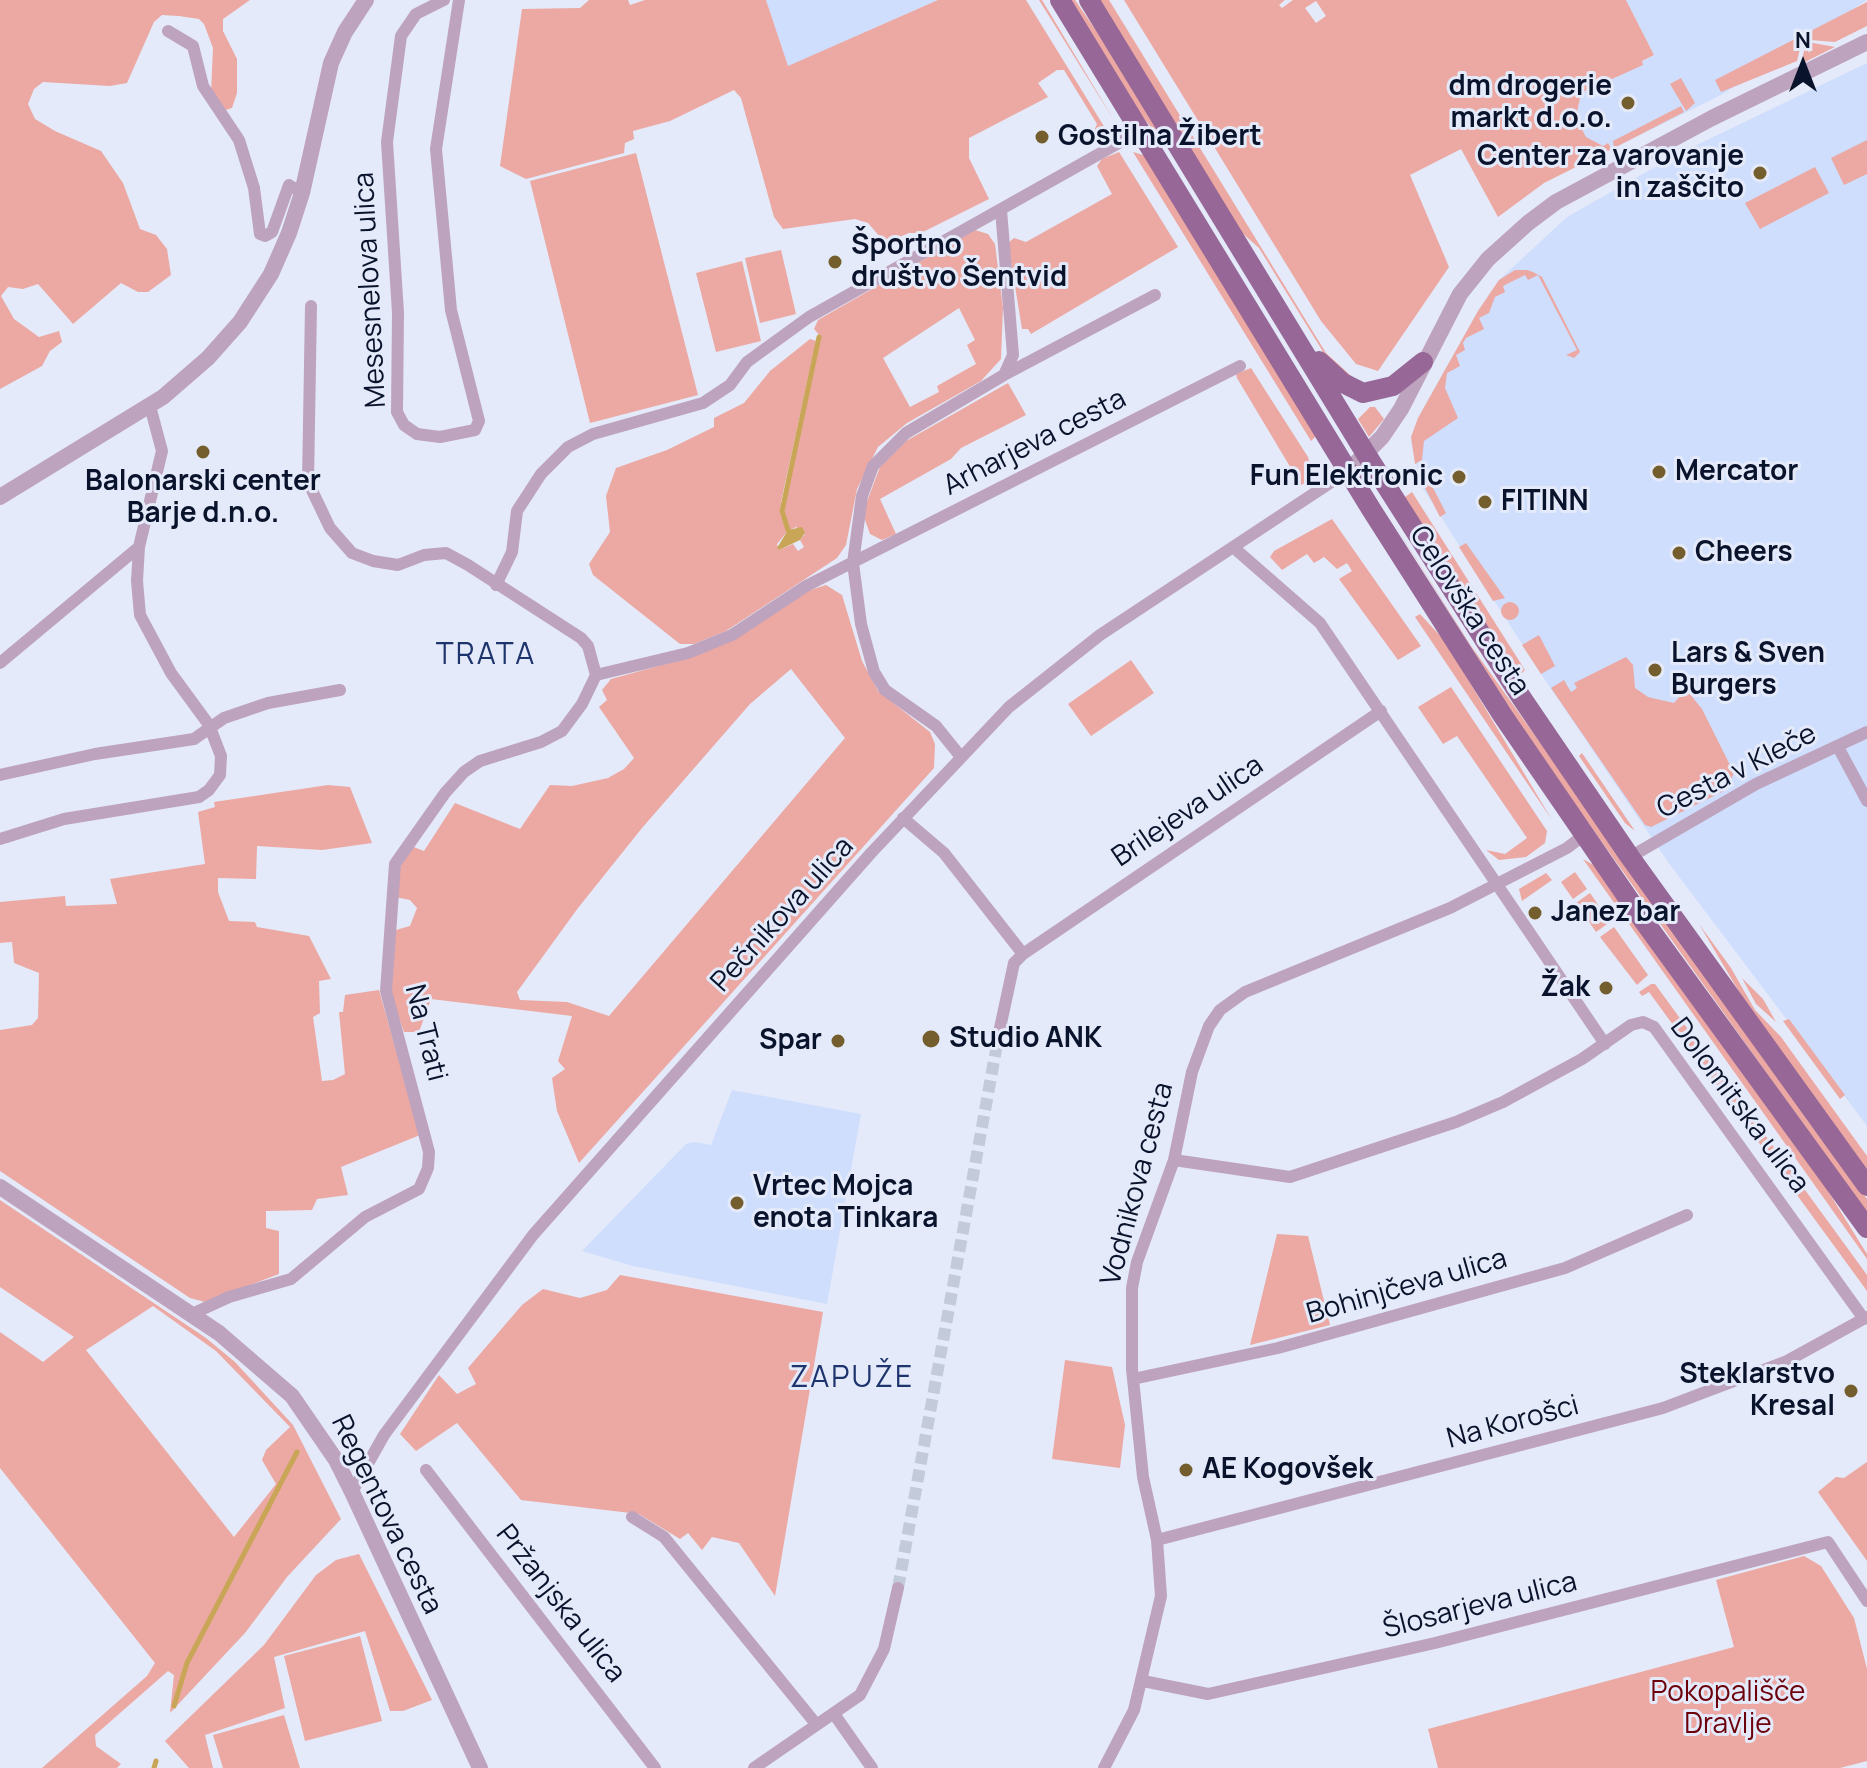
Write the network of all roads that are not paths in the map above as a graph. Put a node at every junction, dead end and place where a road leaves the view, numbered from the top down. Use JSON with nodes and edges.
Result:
{"nodes":[{"id":1,"x":366,"y":0,"type":"edge"},
{"id":2,"x":444,"y":0,"type":"edge"},
{"id":3,"x":459,"y":0,"type":"edge"},
{"id":4,"x":1060,"y":0,"type":"edge"},
{"id":5,"x":1089,"y":0,"type":"edge"},
{"id":6,"x":168,"y":31,"type":"dead end"},
{"id":7,"x":1867,"y":42,"type":"edge"},
{"id":8,"x":1140,"y":131,"type":"junction"},
{"id":9,"x":302,"y":193,"type":"junction"},
{"id":10,"x":1001,"y":210,"type":"junction"},
{"id":11,"x":1155,"y":295,"type":"dead end"},
{"id":12,"x":311,"y":306,"type":"dead end"},
{"id":13,"x":1304,"y":348,"type":"junction"},
{"id":14,"x":1423,"y":362,"type":"junction"},
{"id":15,"x":1240,"y":366,"type":"dead end"},
{"id":16,"x":1004,"y":375,"type":"junction"},
{"id":17,"x":150,"y":406,"type":"junction"},
{"id":18,"x":1366,"y":454,"type":"junction"},
{"id":19,"x":1348,"y":471,"type":"junction"},
{"id":20,"x":0,"y":497,"type":"edge"},
{"id":21,"x":139,"y":547,"type":"junction"},
{"id":22,"x":1233,"y":547,"type":"junction"},
{"id":23,"x":853,"y":563,"type":"junction"},
{"id":24,"x":496,"y":585,"type":"junction"},
{"id":25,"x":0,"y":663,"type":"edge"},
{"id":26,"x":596,"y":675,"type":"junction"},
{"id":27,"x":340,"y":690,"type":"dead end"},
{"id":28,"x":1381,"y":711,"type":"junction"},
{"id":29,"x":209,"y":725,"type":"junction"},
{"id":30,"x":1867,"y":732,"type":"edge"},
{"id":31,"x":1838,"y":747,"type":"junction"},
{"id":32,"x":961,"y":757,"type":"junction"},
{"id":33,"x":0,"y":775,"type":"edge"},
{"id":34,"x":1867,"y":801,"type":"edge"},
{"id":35,"x":903,"y":818,"type":"junction"},
{"id":36,"x":1584,"y":835,"type":"junction"},
{"id":37,"x":0,"y":839,"type":"edge"},
{"id":38,"x":1630,"y":857,"type":"junction"},
{"id":39,"x":1496,"y":883,"type":"junction"},
{"id":40,"x":1023,"y":954,"type":"junction"},
{"id":41,"x":1000,"y":1028,"type":"tunnel mouth"},
{"id":42,"x":1605,"y":1044,"type":"junction"},
{"id":43,"x":1174,"y":1160,"type":"junction"},
{"id":44,"x":1867,"y":1186,"type":"edge"},
{"id":45,"x":0,"y":1187,"type":"edge"},
{"id":46,"x":1687,"y":1215,"type":"dead end"},
{"id":47,"x":1867,"y":1228,"type":"edge"},
{"id":48,"x":192,"y":1314,"type":"junction"},
{"id":49,"x":1866,"y":1318,"type":"edge"},
{"id":50,"x":1133,"y":1379,"type":"junction"},
{"id":51,"x":426,"y":1470,"type":"dead end"},
{"id":52,"x":352,"y":1492,"type":"junction"},
{"id":53,"x":632,"y":1517,"type":"dead end"},
{"id":54,"x":1157,"y":1540,"type":"junction"},
{"id":55,"x":898,"y":1588,"type":"tunnel mouth"},
{"id":56,"x":1867,"y":1601,"type":"edge"},
{"id":57,"x":1143,"y":1681,"type":"junction"},
{"id":58,"x":834,"y":1714,"type":"junction"},
{"id":59,"x":816,"y":1724,"type":"junction"},
{"id":60,"x":480,"y":1768,"type":"edge"},
{"id":61,"x":655,"y":1768,"type":"edge"},
{"id":62,"x":754,"y":1768,"type":"edge"},
{"id":63,"x":872,"y":1768,"type":"edge"},
{"id":64,"x":1104,"y":1768,"type":"edge"}],
"edges":[{"from":1,"to":9,"type":"street"},
{"from":2,"to":3,"type":"street","name":"Mesesnelova ulica"},
{"from":4,"to":8,"type":"main road","name":"Celovška cesta"},
{"from":5,"to":13,"type":"main road","name":"Celovška cesta"},
{"from":6,"to":9,"type":"street"},
{"from":7,"to":14,"type":"street"},
{"from":8,"to":10,"type":"street"},
{"from":8,"to":19,"type":"main road","name":"Celovška cesta"},
{"from":9,"to":17,"type":"street"},
{"from":10,"to":16,"type":"street"},
{"from":10,"to":24,"type":"street"},
{"from":11,"to":16,"type":"street"},
{"from":12,"to":24,"type":"street"},
{"from":13,"to":14,"type":"main road"},
{"from":13,"to":18,"type":"main road","name":"Celovška cesta"},
{"from":14,"to":18,"type":"street"},
{"from":15,"to":23,"type":"street","name":"Arharjeva cesta"},
{"from":16,"to":23,"type":"street"},
{"from":17,"to":20,"type":"street"},
{"from":17,"to":21,"type":"street"},
{"from":18,"to":19,"type":"street"},
{"from":18,"to":38,"type":"main road","name":"Celovška cesta"},
{"from":19,"to":22,"type":"street","name":"Pečnikova ulica"},
{"from":19,"to":36,"type":"main road","name":"Celovška cesta"},
{"from":21,"to":25,"type":"street"},
{"from":21,"to":29,"type":"street"},
{"from":22,"to":28,"type":"street"},
{"from":22,"to":32,"type":"street","name":"Pečnikova ulica"},
{"from":23,"to":26,"type":"street","name":"Arharjeva cesta"},
{"from":23,"to":32,"type":"street"},
{"from":24,"to":26,"type":"street"},
{"from":26,"to":48,"type":"street","name":"Na Trati"},
{"from":27,"to":29,"type":"street"},
{"from":28,"to":39,"type":"street"},
{"from":28,"to":40,"type":"street","name":"Brilejeva ulica"},
{"from":29,"to":33,"type":"street"},
{"from":29,"to":37,"type":"street"},
{"from":30,"to":31,"type":"street","name":"Cesta v Kleče"},
{"from":31,"to":34,"type":"street"},
{"from":31,"to":38,"type":"street","name":"Cesta v Kleče"},
{"from":32,"to":35,"type":"street","name":"Pečnikova ulica"},
{"from":35,"to":40,"type":"street"},
{"from":35,"to":52,"type":"street","name":"Pečnikova ulica"},
{"from":36,"to":39,"type":"street","name":"Vodnikova cesta"},
{"from":36,"to":47,"type":"main road","name":"Celovška cesta"},
{"from":38,"to":44,"type":"main road","name":"Celovška cesta"},
{"from":39,"to":42,"type":"street"},
{"from":39,"to":43,"type":"street","name":"Vodnikova cesta"},
{"from":40,"to":41,"type":"street"},
{"from":42,"to":43,"type":"street","name":"Dolomitska ulica"},
{"from":42,"to":49,"type":"street","name":"Dolomitska ulica"},
{"from":43,"to":50,"type":"street","name":"Vodnikova cesta"},
{"from":45,"to":48,"type":"street","name":"Regentova cesta"},
{"from":46,"to":50,"type":"street","name":"Bohinjčeva ulica"},
{"from":48,"to":52,"type":"street","name":"Regentova cesta"},
{"from":49,"to":54,"type":"street","name":"Na Korošci"},
{"from":50,"to":54,"type":"street","name":"Vodnikova cesta"},
{"from":51,"to":61,"type":"street","name":"Pržanjska ulica"},
{"from":52,"to":60,"type":"street","name":"Regentova cesta"},
{"from":53,"to":59,"type":"street"},
{"from":54,"to":57,"type":"street","name":"Vodnikova cesta"},
{"from":55,"to":58,"type":"street"},
{"from":56,"to":57,"type":"street","name":"Šlosarjeva ulica"},
{"from":57,"to":64,"type":"street","name":"Vodnikova cesta"},
{"from":58,"to":59,"type":"street"},
{"from":58,"to":63,"type":"street"},
{"from":59,"to":62,"type":"street"}]}
